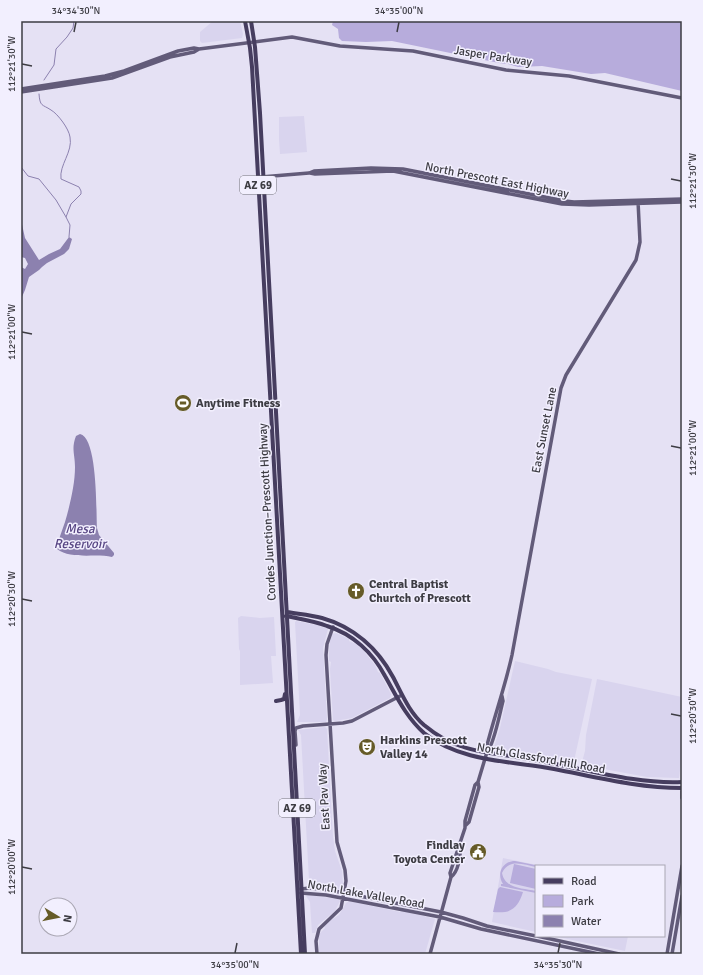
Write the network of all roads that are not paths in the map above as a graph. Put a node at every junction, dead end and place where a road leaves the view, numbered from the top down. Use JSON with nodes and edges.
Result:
{"nodes":[{"id":1,"x":245,"y":21,"type":"edge"},
{"id":2,"x":251,"y":21,"type":"edge"},
{"id":3,"x":249,"y":42,"type":"junction"},
{"id":4,"x":254,"y":42,"type":"junction"},
{"id":5,"x":21,"y":91,"type":"edge"},
{"id":6,"x":682,"y":98,"type":"edge"},
{"id":7,"x":257,"y":177,"type":"junction"},
{"id":8,"x":264,"y":177,"type":"junction"},
{"id":9,"x":537,"y":198,"type":"junction"},
{"id":10,"x":682,"y":199,"type":"edge"},
{"id":11,"x":638,"y":202,"type":"junction"},
{"id":12,"x":682,"y":202,"type":"edge"},
{"id":13,"x":282,"y":613,"type":"junction"},
{"id":14,"x":288,"y":614,"type":"junction"},
{"id":15,"x":333,"y":625,"type":"junction"},
{"id":16,"x":285,"y":660,"type":"junction"},
{"id":17,"x":402,"y":695,"type":"junction"},
{"id":18,"x":292,"y":698,"type":"junction"},
{"id":19,"x":397,"y":698,"type":"junction"},
{"id":20,"x":276,"y":701,"type":"dead end"},
{"id":21,"x":330,"y":724,"type":"junction"},
{"id":22,"x":303,"y":726,"type":"junction"},
{"id":23,"x":487,"y":752,"type":"junction"},
{"id":24,"x":485,"y":758,"type":"junction"},
{"id":25,"x":295,"y":776,"type":"junction"},
{"id":26,"x":682,"y":782,"type":"edge"},
{"id":27,"x":682,"y":788,"type":"edge"},
{"id":28,"x":682,"y":791,"type":"edge"},
{"id":29,"x":682,"y":798,"type":"edge"},
{"id":30,"x":682,"y":866,"type":"edge"},
{"id":31,"x":681,"y":883,"type":"edge"},
{"id":32,"x":300,"y":891,"type":"junction"},
{"id":33,"x":344,"y":896,"type":"junction"},
{"id":34,"x":682,"y":896,"type":"edge"},
{"id":35,"x":441,"y":912,"type":"junction"},
{"id":36,"x":440,"y":917,"type":"junction"},
{"id":37,"x":535,"y":936,"type":"edge"},
{"id":38,"x":541,"y":937,"type":"edge"},
{"id":39,"x":301,"y":954,"type":"edge"},
{"id":40,"x":305,"y":954,"type":"edge"},
{"id":41,"x":317,"y":954,"type":"edge"},
{"id":42,"x":430,"y":954,"type":"edge"},
{"id":43,"x":599,"y":954,"type":"edge"},
{"id":44,"x":620,"y":954,"type":"edge"},
{"id":45,"x":667,"y":954,"type":"edge"},
{"id":46,"x":672,"y":954,"type":"edge"}],
"edges":[{"from":1,"to":3,"type":"main road","name":"Cordes Junction–Prescott Highway","number":"AZ 69"},
{"from":2,"to":4,"type":"main road","name":"Cordes Junction–Prescott Highway","number":"AZ 69"},
{"from":3,"to":4,"type":"street","name":"Jasper Parkway"},
{"from":3,"to":5,"type":"street","name":"Jasper Parkway"},
{"from":3,"to":7,"type":"main road","name":"Cordes Junction–Prescott Highway","number":"AZ 69"},
{"from":4,"to":6,"type":"street","name":"Jasper Parkway"},
{"from":4,"to":8,"type":"main road","name":"Cordes Junction–Prescott Highway","number":"AZ 69"},
{"from":7,"to":8,"type":"street","name":"North Prescott East Highway"},
{"from":7,"to":13,"type":"main road","name":"Cordes Junction–Prescott Highway","number":"AZ 69"},
{"from":8,"to":9,"type":"street","name":"North Prescott East Highway"},
{"from":8,"to":14,"type":"main road","name":"Cordes Junction–Prescott Highway","number":"AZ 69"},
{"from":9,"to":10,"type":"street","name":"North Prescott East Highway"},
{"from":9,"to":11,"type":"street","name":"North Prescott East Highway"},
{"from":11,"to":12,"type":"street","name":"North Prescott East Highway"},
{"from":11,"to":23,"type":"street","name":"East Sunset Lane"},
{"from":13,"to":14,"type":"main road"},
{"from":13,"to":16,"type":"main road","name":"Cordes Junction–Prescott Highway","number":"AZ 69"},
{"from":14,"to":15,"type":"main road"},
{"from":14,"to":15,"type":"main road"},
{"from":14,"to":18,"type":"main road","name":"Cordes Junction–Prescott Highway","number":"AZ 69"},
{"from":15,"to":17,"type":"main road","name":"North Glassford Hill Road"},
{"from":15,"to":19,"type":"main road","name":"North Glassford Hill Road"},
{"from":15,"to":21,"type":"street","name":"East Pav Way"},
{"from":16,"to":20,"type":"main road"},
{"from":16,"to":32,"type":"main road","name":"Cordes Junction–Prescott Highway","number":"AZ 69"},
{"from":17,"to":19,"type":"street"},
{"from":17,"to":23,"type":"main road","name":"North Glassford Hill Road"},
{"from":18,"to":22,"type":"street"},
{"from":18,"to":25,"type":"main road","name":"Cordes Junction–Prescott Highway","number":"AZ 69"},
{"from":19,"to":21,"type":"street"},
{"from":19,"to":24,"type":"main road","name":"North Glassford Hill Road"},
{"from":21,"to":22,"type":"street"},
{"from":21,"to":33,"type":"street","name":"East Pav Way"},
{"from":22,"to":25,"type":"street"},
{"from":23,"to":24,"type":"street","name":"East Sunset Lane"},
{"from":23,"to":26,"type":"main road","name":"North Glassford Hill Road"},
{"from":24,"to":27,"type":"main road","name":"North Glassford Hill Road"},
{"from":24,"to":35,"type":"street","name":"East Sunset Lane"},
{"from":25,"to":32,"type":"main road","name":"Cordes Junction–Prescott Highway","number":"AZ 69"},
{"from":28,"to":29,"type":"street"},
{"from":30,"to":31,"type":"street"},
{"from":31,"to":45,"type":"street"},
{"from":32,"to":33,"type":"street","name":"North Lake Valley Road"},
{"from":32,"to":39,"type":"main road","name":"Cordes Junction–Prescott Highway","number":"AZ 69"},
{"from":32,"to":40,"type":"main road","name":"Cordes Junction–Prescott Highway","number":"AZ 69"},
{"from":33,"to":35,"type":"street","name":"North Lake Valley Road"},
{"from":33,"to":36,"type":"street","name":"North Lake Valley Road"},
{"from":33,"to":41,"type":"street","name":"East Pav Way"},
{"from":34,"to":46,"type":"street"},
{"from":35,"to":36,"type":"street","name":"East Sunset Lane"},
{"from":35,"to":37,"type":"street","name":"North Lake Valley Road"},
{"from":36,"to":42,"type":"street","name":"East Sunset Lane"},
{"from":36,"to":43,"type":"street","name":"North Lake Valley Road"},
{"from":38,"to":44,"type":"street","name":"North Lake Valley Road"}]}
